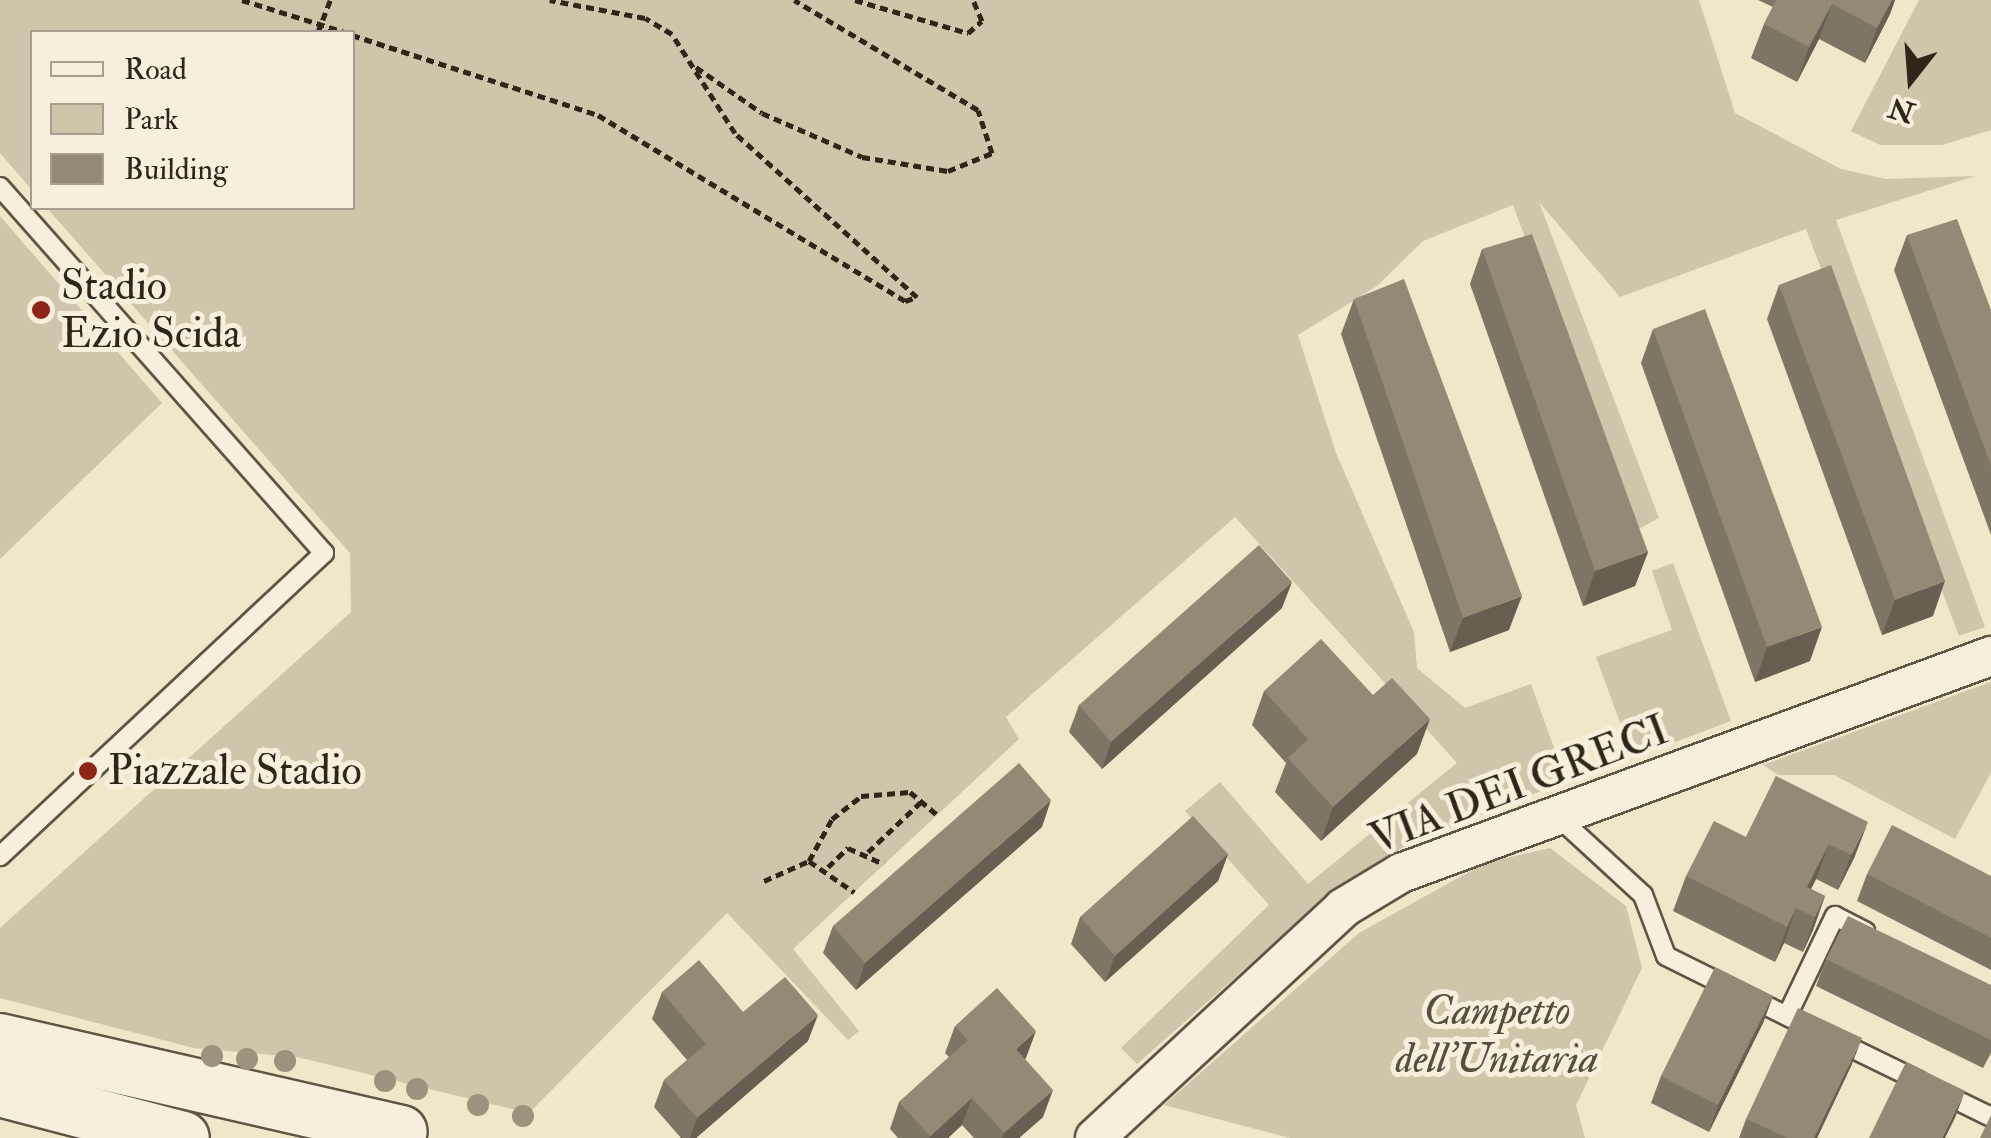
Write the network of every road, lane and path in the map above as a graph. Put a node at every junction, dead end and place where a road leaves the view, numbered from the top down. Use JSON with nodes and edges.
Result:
{"nodes":[{"id":1,"x":242,"y":0,"type":"edge"},
{"id":2,"x":330,"y":0,"type":"edge"},
{"id":3,"x":550,"y":0,"type":"edge"},
{"id":4,"x":794,"y":0,"type":"edge"},
{"id":5,"x":855,"y":0,"type":"edge"},
{"id":6,"x":973,"y":0,"type":"edge"},
{"id":7,"x":319,"y":23,"type":"junction"},
{"id":8,"x":318,"y":30,"type":"edge"},
{"id":9,"x":339,"y":30,"type":"edge"},
{"id":10,"x":355,"y":36,"type":"edge"},
{"id":11,"x":694,"y":66,"type":"junction"},
{"id":12,"x":0,"y":187,"type":"edge"},
{"id":13,"x":1991,"y":656,"type":"edge"},
{"id":14,"x":922,"y":801,"type":"junction"},
{"id":15,"x":937,"y":815,"type":"dead end"},
{"id":16,"x":1556,"y":815,"type":"junction"},
{"id":17,"x":868,"y":852,"type":"junction"},
{"id":18,"x":0,"y":856,"type":"edge"},
{"id":19,"x":809,"y":861,"type":"junction"},
{"id":20,"x":884,"y":864,"type":"dead end"},
{"id":21,"x":828,"y":866,"type":"junction"},
{"id":22,"x":764,"y":881,"type":"dead end"},
{"id":23,"x":854,"y":892,"type":"dead end"},
{"id":24,"x":1887,"y":942,"type":"edge"},
{"id":25,"x":1787,"y":1016,"type":"junction"},
{"id":26,"x":0,"y":1040,"type":"edge"},
{"id":27,"x":0,"y":1090,"type":"edge"},
{"id":28,"x":1991,"y":1117,"type":"edge"},
{"id":29,"x":397,"y":1136,"type":"edge"},
{"id":30,"x":183,"y":1138,"type":"edge"},
{"id":31,"x":1094,"y":1138,"type":"edge"}],
"edges":[{"from":1,"to":7,"type":"path"},
{"from":2,"to":7,"type":"path"},
{"from":3,"to":11,"type":"path"},
{"from":4,"to":11,"type":"path"},
{"from":5,"to":6,"type":"path"},
{"from":7,"to":8,"type":"path"},
{"from":7,"to":9,"type":"path"},
{"from":10,"to":11,"type":"path"},
{"from":12,"to":18,"type":"lane"},
{"from":13,"to":16,"type":"street","name":"VIA DEI GRECI"},
{"from":14,"to":15,"type":"path"},
{"from":14,"to":17,"type":"path"},
{"from":14,"to":19,"type":"path"},
{"from":16,"to":25,"type":"lane"},
{"from":16,"to":31,"type":"street","name":"VIA DEI GRECI"},
{"from":17,"to":20,"type":"path"},
{"from":17,"to":21,"type":"path"},
{"from":19,"to":21,"type":"path"},
{"from":19,"to":22,"type":"path"},
{"from":21,"to":23,"type":"path"},
{"from":24,"to":25,"type":"lane"},
{"from":25,"to":28,"type":"lane"},
{"from":26,"to":29,"type":"street"},
{"from":27,"to":30,"type":"street"}]}
